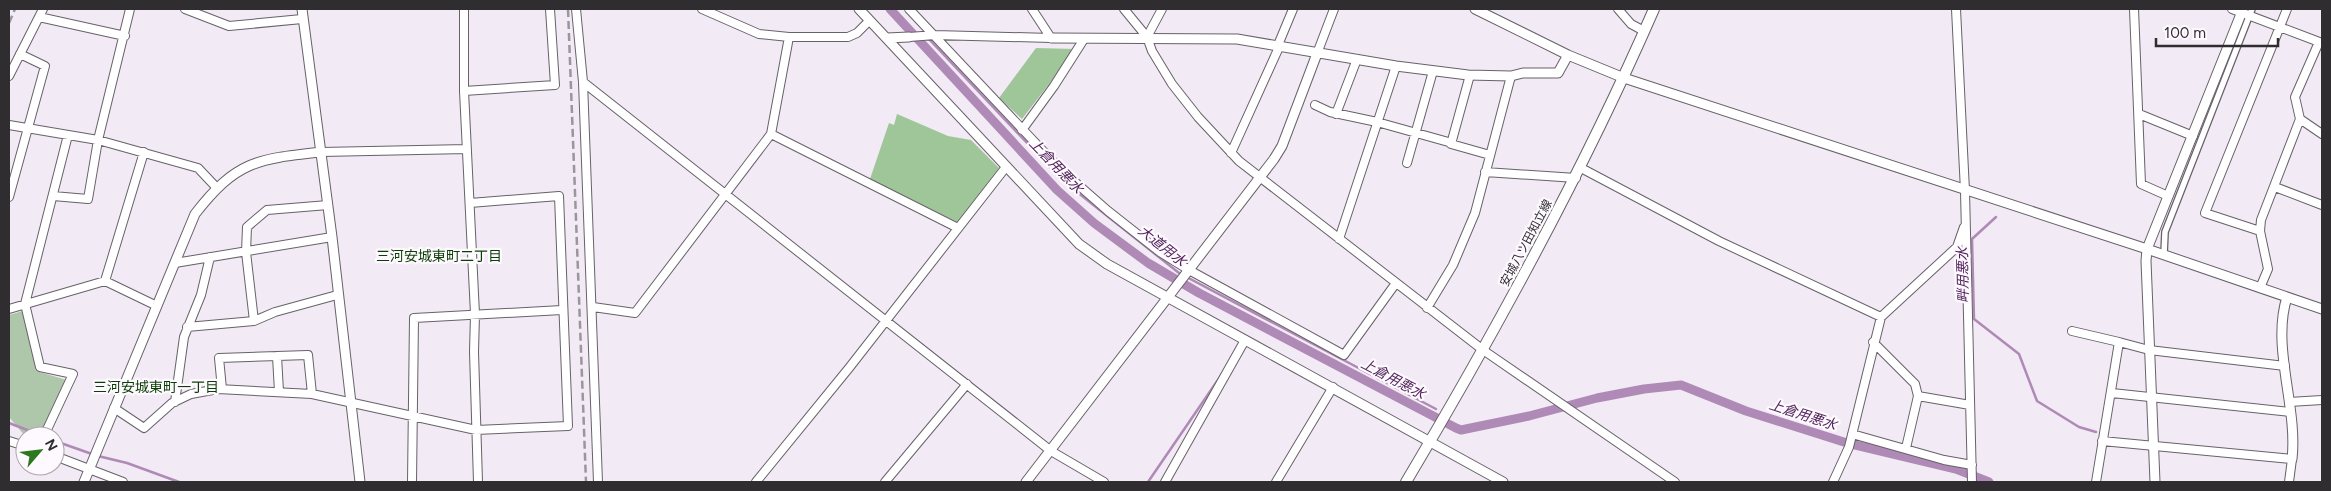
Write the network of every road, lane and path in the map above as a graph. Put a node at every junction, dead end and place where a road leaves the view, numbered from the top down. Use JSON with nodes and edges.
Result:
{"nodes":[{"id":1,"x":43,"y":9,"type":"edge"},
{"id":2,"x":130,"y":9,"type":"edge"},
{"id":3,"x":185,"y":9,"type":"edge"},
{"id":4,"x":302,"y":9,"type":"edge"},
{"id":5,"x":464,"y":9,"type":"edge"},
{"id":6,"x":550,"y":9,"type":"edge"},
{"id":7,"x":576,"y":9,"type":"edge"},
{"id":8,"x":702,"y":9,"type":"edge"},
{"id":9,"x":859,"y":9,"type":"edge"},
{"id":10,"x":909,"y":9,"type":"edge"},
{"id":11,"x":1032,"y":9,"type":"edge"},
{"id":12,"x":1124,"y":9,"type":"edge"},
{"id":13,"x":1162,"y":9,"type":"edge"},
{"id":14,"x":1293,"y":9,"type":"edge"},
{"id":15,"x":1334,"y":9,"type":"edge"},
{"id":16,"x":1475,"y":9,"type":"edge"},
{"id":17,"x":1618,"y":9,"type":"edge"},
{"id":18,"x":1654,"y":9,"type":"edge"},
{"id":19,"x":1956,"y":9,"type":"edge"},
{"id":20,"x":2134,"y":9,"type":"edge"},
{"id":21,"x":2232,"y":9,"type":"edge"},
{"id":22,"x":2287,"y":9,"type":"edge"},
{"id":23,"x":712,"y":11,"type":"edge"},
{"id":24,"x":2247,"y":11,"type":"edge"},
{"id":25,"x":39,"y":17,"type":"junction"},
{"id":26,"x":302,"y":19,"type":"junction"},
{"id":27,"x":869,"y":21,"type":"junction"},
{"id":28,"x":2279,"y":27,"type":"junction"},
{"id":29,"x":1644,"y":31,"type":"junction"},
{"id":30,"x":125,"y":36,"type":"junction"},
{"id":31,"x":935,"y":36,"type":"junction"},
{"id":32,"x":789,"y":37,"type":"junction"},
{"id":33,"x":909,"y":37,"type":"joint"},
{"id":34,"x":1147,"y":37,"type":"junction"},
{"id":35,"x":887,"y":38,"type":"junction"},
{"id":36,"x":1051,"y":38,"type":"junction"},
{"id":37,"x":1084,"y":39,"type":"junction"},
{"id":38,"x":2321,"y":43,"type":"edge"},
{"id":39,"x":1279,"y":45,"type":"junction"},
{"id":40,"x":1318,"y":52,"type":"junction"},
{"id":41,"x":20,"y":54,"type":"junction"},
{"id":42,"x":1568,"y":55,"type":"junction"},
{"id":43,"x":1357,"y":59,"type":"junction"},
{"id":44,"x":1396,"y":66,"type":"junction"},
{"id":45,"x":1433,"y":71,"type":"junction"},
{"id":46,"x":1470,"y":75,"type":"junction"},
{"id":47,"x":9,"y":76,"type":"edge"},
{"id":48,"x":1511,"y":76,"type":"junction"},
{"id":49,"x":1624,"y":78,"type":"junction"},
{"id":50,"x":583,"y":82,"type":"junction"},
{"id":51,"x":464,"y":91,"type":"junction"},
{"id":52,"x":1315,"y":105,"type":"dead end"},
{"id":53,"x":1336,"y":114,"type":"junction"},
{"id":54,"x":2139,"y":114,"type":"junction"},
{"id":55,"x":2300,"y":119,"type":"junction"},
{"id":56,"x":1376,"y":122,"type":"junction"},
{"id":57,"x":9,"y":125,"type":"edge"},
{"id":58,"x":27,"y":129,"type":"junction"},
{"id":59,"x":1022,"y":130,"type":"junction"},
{"id":60,"x":1415,"y":133,"type":"junction"},
{"id":61,"x":771,"y":134,"type":"junction"},
{"id":62,"x":2322,"y":134,"type":"edge"},
{"id":63,"x":68,"y":135,"type":"junction"},
{"id":64,"x":2193,"y":136,"type":"junction"},
{"id":65,"x":98,"y":140,"type":"junction"},
{"id":66,"x":1452,"y":143,"type":"junction"},
{"id":67,"x":467,"y":149,"type":"junction"},
{"id":68,"x":144,"y":152,"type":"junction"},
{"id":69,"x":321,"y":152,"type":"junction"},
{"id":70,"x":1231,"y":153,"type":"junction"},
{"id":71,"x":1490,"y":155,"type":"junction"},
{"id":72,"x":1407,"y":163,"type":"dead end"},
{"id":73,"x":1006,"y":167,"type":"junction"},
{"id":74,"x":1581,"y":168,"type":"junction"},
{"id":75,"x":1485,"y":172,"type":"junction"},
{"id":76,"x":1261,"y":177,"type":"junction"},
{"id":77,"x":1576,"y":178,"type":"junction"},
{"id":78,"x":2275,"y":187,"type":"junction"},
{"id":79,"x":216,"y":188,"type":"junction"},
{"id":80,"x":1965,"y":191,"type":"junction"},
{"id":81,"x":726,"y":195,"type":"junction"},
{"id":82,"x":53,"y":196,"type":"junction"},
{"id":83,"x":2168,"y":196,"type":"junction"},
{"id":84,"x":9,"y":198,"type":"edge"},
{"id":85,"x":470,"y":202,"type":"junction"},
{"id":86,"x":328,"y":205,"type":"junction"},
{"id":87,"x":2322,"y":205,"type":"edge"},
{"id":88,"x":1964,"y":225,"type":"junction"},
{"id":89,"x":958,"y":228,"type":"junction"},
{"id":90,"x":2260,"y":231,"type":"junction"},
{"id":91,"x":332,"y":237,"type":"junction"},
{"id":92,"x":1339,"y":239,"type":"junction"},
{"id":93,"x":2147,"y":249,"type":"junction"},
{"id":94,"x":246,"y":252,"type":"junction"},
{"id":95,"x":2164,"y":254,"type":"junction"},
{"id":96,"x":210,"y":257,"type":"junction"},
{"id":97,"x":175,"y":264,"type":"junction"},
{"id":98,"x":1188,"y":271,"type":"junction"},
{"id":99,"x":105,"y":281,"type":"junction"},
{"id":100,"x":1396,"y":283,"type":"junction"},
{"id":101,"x":2260,"y":288,"type":"junction"},
{"id":102,"x":337,"y":295,"type":"junction"},
{"id":103,"x":2287,"y":297,"type":"junction"},
{"id":104,"x":1167,"y":298,"type":"junction"},
{"id":105,"x":25,"y":304,"type":"junction"},
{"id":106,"x":157,"y":306,"type":"junction"},
{"id":107,"x":592,"y":307,"type":"junction"},
{"id":108,"x":1427,"y":308,"type":"junction"},
{"id":109,"x":9,"y":309,"type":"edge"},
{"id":110,"x":2322,"y":309,"type":"edge"},
{"id":111,"x":562,"y":310,"type":"junction"},
{"id":112,"x":475,"y":314,"type":"junction"},
{"id":113,"x":1881,"y":317,"type":"junction"},
{"id":114,"x":886,"y":320,"type":"junction"},
{"id":115,"x":254,"y":321,"type":"junction"},
{"id":116,"x":188,"y":326,"type":"junction"},
{"id":117,"x":2072,"y":331,"type":"dead end"},
{"id":118,"x":1245,"y":340,"type":"junction"},
{"id":119,"x":1874,"y":342,"type":"junction"},
{"id":120,"x":2119,"y":342,"type":"junction"},
{"id":121,"x":1483,"y":350,"type":"junction"},
{"id":122,"x":2149,"y":350,"type":"junction"},
{"id":123,"x":277,"y":356,"type":"junction"},
{"id":124,"x":2285,"y":366,"type":"junction"},
{"id":125,"x":967,"y":384,"type":"junction"},
{"id":126,"x":1333,"y":387,"type":"junction"},
{"id":127,"x":222,"y":389,"type":"junction"},
{"id":128,"x":279,"y":392,"type":"junction"},
{"id":129,"x":2112,"y":393,"type":"junction"},
{"id":130,"x":312,"y":394,"type":"junction"},
{"id":131,"x":1918,"y":396,"type":"junction"},
{"id":132,"x":2153,"y":398,"type":"junction"},
{"id":133,"x":2322,"y":400,"type":"edge"},
{"id":134,"x":174,"y":402,"type":"junction"},
{"id":135,"x":2290,"y":402,"type":"junction"},
{"id":136,"x":349,"y":403,"type":"junction"},
{"id":137,"x":1970,"y":405,"type":"junction"},
{"id":138,"x":114,"y":408,"type":"junction"},
{"id":139,"x":2291,"y":412,"type":"junction"},
{"id":140,"x":414,"y":418,"type":"junction"},
{"id":141,"x":49,"y":426,"type":"edge"},
{"id":142,"x":476,"y":430,"type":"junction"},
{"id":143,"x":1851,"y":440,"type":"junction"},
{"id":144,"x":1430,"y":441,"type":"junction"},
{"id":145,"x":2102,"y":441,"type":"junction"},
{"id":146,"x":2154,"y":447,"type":"junction"},
{"id":147,"x":1906,"y":448,"type":"junction"},
{"id":148,"x":1051,"y":451,"type":"junction"},
{"id":149,"x":2292,"y":459,"type":"junction"},
{"id":150,"x":65,"y":460,"type":"edge"},
{"id":151,"x":1972,"y":468,"type":"junction"},
{"id":152,"x":90,"y":469,"type":"junction"},
{"id":153,"x":84,"y":482,"type":"edge"},
{"id":154,"x":123,"y":482,"type":"edge"},
{"id":155,"x":360,"y":482,"type":"edge"},
{"id":156,"x":412,"y":482,"type":"edge"},
{"id":157,"x":478,"y":482,"type":"edge"},
{"id":158,"x":598,"y":482,"type":"edge"},
{"id":159,"x":756,"y":482,"type":"edge"},
{"id":160,"x":885,"y":482,"type":"edge"},
{"id":161,"x":1026,"y":482,"type":"edge"},
{"id":162,"x":1104,"y":482,"type":"edge"},
{"id":163,"x":1165,"y":482,"type":"edge"},
{"id":164,"x":1276,"y":482,"type":"edge"},
{"id":165,"x":1406,"y":482,"type":"edge"},
{"id":166,"x":1503,"y":482,"type":"edge"},
{"id":167,"x":1675,"y":482,"type":"edge"},
{"id":168,"x":1833,"y":482,"type":"edge"},
{"id":169,"x":1972,"y":482,"type":"edge"},
{"id":170,"x":2096,"y":482,"type":"edge"},
{"id":171,"x":2156,"y":482,"type":"edge"},
{"id":172,"x":2289,"y":482,"type":"edge"}],
"edges":[{"from":1,"to":25,"type":"street"},
{"from":2,"to":30,"type":"street"},
{"from":3,"to":26,"type":"street"},
{"from":4,"to":26,"type":"street"},
{"from":5,"to":51,"type":"street"},
{"from":6,"to":51,"type":"street"},
{"from":7,"to":50,"type":"street"},
{"from":8,"to":23,"type":"street"},
{"from":9,"to":27,"type":"street"},
{"from":10,"to":31,"type":"street"},
{"from":11,"to":36,"type":"street"},
{"from":12,"to":34,"type":"street"},
{"from":13,"to":34,"type":"street"},
{"from":14,"to":39,"type":"street"},
{"from":15,"to":40,"type":"street"},
{"from":16,"to":42,"type":"street"},
{"from":17,"to":29,"type":"street"},
{"from":18,"to":29,"type":"main road","name":"安城八ツ田知立線"},
{"from":19,"to":80,"type":"street"},
{"from":20,"to":54,"type":"street"},
{"from":21,"to":24,"type":"street"},
{"from":22,"to":28,"type":"street"},
{"from":23,"to":32,"type":"street"},
{"from":24,"to":28,"type":"street"},
{"from":24,"to":64,"type":"street"},
{"from":24,"to":95,"type":"street"},
{"from":25,"to":30,"type":"street"},
{"from":25,"to":41,"type":"street"},
{"from":26,"to":69,"type":"street"},
{"from":27,"to":32,"type":"street"},
{"from":27,"to":35,"type":"street"},
{"from":28,"to":38,"type":"street"},
{"from":28,"to":90,"type":"street"},
{"from":29,"to":49,"type":"main road","name":"安城八ツ田知立線"},
{"from":30,"to":65,"type":"street"},
{"from":31,"to":33,"type":"street"},
{"from":31,"to":36,"type":"street"},
{"from":31,"to":59,"type":"street"},
{"from":32,"to":61,"type":"street"},
{"from":33,"to":35,"type":"street"},
{"from":34,"to":37,"type":"street"},
{"from":34,"to":39,"type":"street"},
{"from":34,"to":70,"type":"street"},
{"from":35,"to":73,"type":"street"},
{"from":36,"to":37,"type":"street"},
{"from":37,"to":59,"type":"street"},
{"from":38,"to":55,"type":"street"},
{"from":39,"to":40,"type":"street"},
{"from":39,"to":70,"type":"street"},
{"from":40,"to":43,"type":"street"},
{"from":40,"to":76,"type":"street"},
{"from":41,"to":47,"type":"street"},
{"from":41,"to":58,"type":"street"},
{"from":42,"to":48,"type":"street"},
{"from":42,"to":49,"type":"street"},
{"from":43,"to":44,"type":"street"},
{"from":43,"to":53,"type":"street"},
{"from":44,"to":45,"type":"street"},
{"from":44,"to":56,"type":"street"},
{"from":45,"to":46,"type":"street"},
{"from":45,"to":60,"type":"street"},
{"from":46,"to":48,"type":"street"},
{"from":46,"to":66,"type":"street"},
{"from":48,"to":71,"type":"street"},
{"from":49,"to":74,"type":"main road","name":"安城八ツ田知立線"},
{"from":49,"to":80,"type":"street"},
{"from":50,"to":81,"type":"street"},
{"from":50,"to":107,"type":"street"},
{"from":51,"to":67,"type":"street"},
{"from":52,"to":53,"type":"street"},
{"from":53,"to":56,"type":"street"},
{"from":54,"to":64,"type":"street"},
{"from":54,"to":83,"type":"street"},
{"from":55,"to":62,"type":"street"},
{"from":55,"to":78,"type":"street"},
{"from":56,"to":60,"type":"street"},
{"from":56,"to":92,"type":"street"},
{"from":57,"to":58,"type":"street"},
{"from":58,"to":63,"type":"street"},
{"from":58,"to":84,"type":"street"},
{"from":59,"to":98,"type":"street"},
{"from":60,"to":66,"type":"street"},
{"from":60,"to":72,"type":"street"},
{"from":61,"to":81,"type":"street"},
{"from":61,"to":89,"type":"street"},
{"from":63,"to":65,"type":"street"},
{"from":63,"to":82,"type":"street"},
{"from":64,"to":83,"type":"street"},
{"from":65,"to":68,"type":"street"},
{"from":65,"to":82,"type":"street"},
{"from":66,"to":71,"type":"street"},
{"from":67,"to":69,"type":"street"},
{"from":67,"to":85,"type":"street"},
{"from":68,"to":79,"type":"street"},
{"from":68,"to":99,"type":"street"},
{"from":69,"to":79,"type":"street"},
{"from":69,"to":86,"type":"street"},
{"from":70,"to":76,"type":"street"},
{"from":71,"to":75,"type":"street"},
{"from":73,"to":89,"type":"street"},
{"from":73,"to":104,"type":"street"},
{"from":74,"to":77,"type":"main road","name":"安城八ツ田知立線"},
{"from":74,"to":113,"type":"street"},
{"from":75,"to":77,"type":"street"},
{"from":75,"to":108,"type":"street"},
{"from":76,"to":92,"type":"street"},
{"from":76,"to":98,"type":"street"},
{"from":77,"to":121,"type":"main road","name":"安城八ツ田知立線"},
{"from":78,"to":87,"type":"street"},
{"from":78,"to":90,"type":"street"},
{"from":79,"to":97,"type":"street"},
{"from":80,"to":88,"type":"street"},
{"from":80,"to":93,"type":"street"},
{"from":81,"to":107,"type":"street"},
{"from":81,"to":114,"type":"street"},
{"from":82,"to":105,"type":"street"},
{"from":83,"to":93,"type":"street"},
{"from":85,"to":111,"type":"street"},
{"from":85,"to":112,"type":"street"},
{"from":86,"to":91,"type":"street"},
{"from":86,"to":94,"type":"street"},
{"from":88,"to":113,"type":"street"},
{"from":88,"to":137,"type":"street"},
{"from":89,"to":114,"type":"street"},
{"from":90,"to":101,"type":"street"},
{"from":91,"to":94,"type":"street"},
{"from":91,"to":102,"type":"street"},
{"from":92,"to":100,"type":"street"},
{"from":93,"to":95,"type":"street"},
{"from":93,"to":122,"type":"street"},
{"from":94,"to":96,"type":"street"},
{"from":94,"to":115,"type":"street"},
{"from":95,"to":101,"type":"street"},
{"from":96,"to":97,"type":"street"},
{"from":96,"to":116,"type":"street"},
{"from":97,"to":106,"type":"street"},
{"from":98,"to":100,"type":"street"},
{"from":98,"to":104,"type":"street"},
{"from":99,"to":105,"type":"street"},
{"from":99,"to":106,"type":"street"},
{"from":100,"to":108,"type":"street"},
{"from":101,"to":103,"type":"street"},
{"from":102,"to":115,"type":"street"},
{"from":102,"to":136,"type":"street"},
{"from":103,"to":110,"type":"street"},
{"from":103,"to":124,"type":"street"},
{"from":104,"to":118,"type":"street"},
{"from":104,"to":148,"type":"street"},
{"from":105,"to":109,"type":"street"},
{"from":105,"to":141,"type":"street"},
{"from":106,"to":138,"type":"street"},
{"from":107,"to":158,"type":"street"},
{"from":108,"to":121,"type":"street"},
{"from":111,"to":112,"type":"street"},
{"from":111,"to":142,"type":"street"},
{"from":112,"to":140,"type":"street"},
{"from":112,"to":142,"type":"street"},
{"from":113,"to":119,"type":"street"},
{"from":114,"to":125,"type":"street"},
{"from":114,"to":159,"type":"street"},
{"from":115,"to":116,"type":"street"},
{"from":116,"to":134,"type":"street"},
{"from":117,"to":120,"type":"street"},
{"from":118,"to":126,"type":"street"},
{"from":118,"to":163,"type":"street"},
{"from":119,"to":131,"type":"street"},
{"from":119,"to":143,"type":"street"},
{"from":120,"to":122,"type":"street"},
{"from":120,"to":129,"type":"street"},
{"from":121,"to":144,"type":"main road","name":"安城八ツ田知立線"},
{"from":121,"to":167,"type":"street"},
{"from":122,"to":124,"type":"street"},
{"from":122,"to":132,"type":"street"},
{"from":123,"to":127,"type":"street"},
{"from":123,"to":128,"type":"street"},
{"from":123,"to":130,"type":"street"},
{"from":124,"to":135,"type":"street"},
{"from":125,"to":148,"type":"street"},
{"from":125,"to":160,"type":"street"},
{"from":126,"to":144,"type":"street"},
{"from":126,"to":164,"type":"street"},
{"from":127,"to":128,"type":"street"},
{"from":127,"to":134,"type":"street"},
{"from":128,"to":130,"type":"street"},
{"from":129,"to":132,"type":"street"},
{"from":129,"to":145,"type":"street"},
{"from":130,"to":136,"type":"street"},
{"from":131,"to":137,"type":"street"},
{"from":131,"to":147,"type":"street"},
{"from":132,"to":139,"type":"street"},
{"from":132,"to":146,"type":"street"},
{"from":133,"to":135,"type":"street"},
{"from":134,"to":138,"type":"street"},
{"from":135,"to":139,"type":"street"},
{"from":136,"to":140,"type":"street"},
{"from":136,"to":155,"type":"street"},
{"from":137,"to":151,"type":"street"},
{"from":138,"to":152,"type":"street"},
{"from":139,"to":149,"type":"street"},
{"from":140,"to":142,"type":"street"},
{"from":140,"to":156,"type":"street"},
{"from":142,"to":157,"type":"street"},
{"from":143,"to":147,"type":"street"},
{"from":143,"to":168,"type":"street"},
{"from":144,"to":165,"type":"main road","name":"安城八ツ田知立線"},
{"from":144,"to":166,"type":"street"},
{"from":145,"to":146,"type":"street"},
{"from":145,"to":170,"type":"street"},
{"from":146,"to":149,"type":"street"},
{"from":146,"to":171,"type":"street"},
{"from":147,"to":151,"type":"street"},
{"from":148,"to":161,"type":"street"},
{"from":148,"to":162,"type":"street"},
{"from":149,"to":172,"type":"street"},
{"from":150,"to":152,"type":"street"},
{"from":151,"to":169,"type":"street"},
{"from":152,"to":153,"type":"street"},
{"from":152,"to":154,"type":"street"}]}
